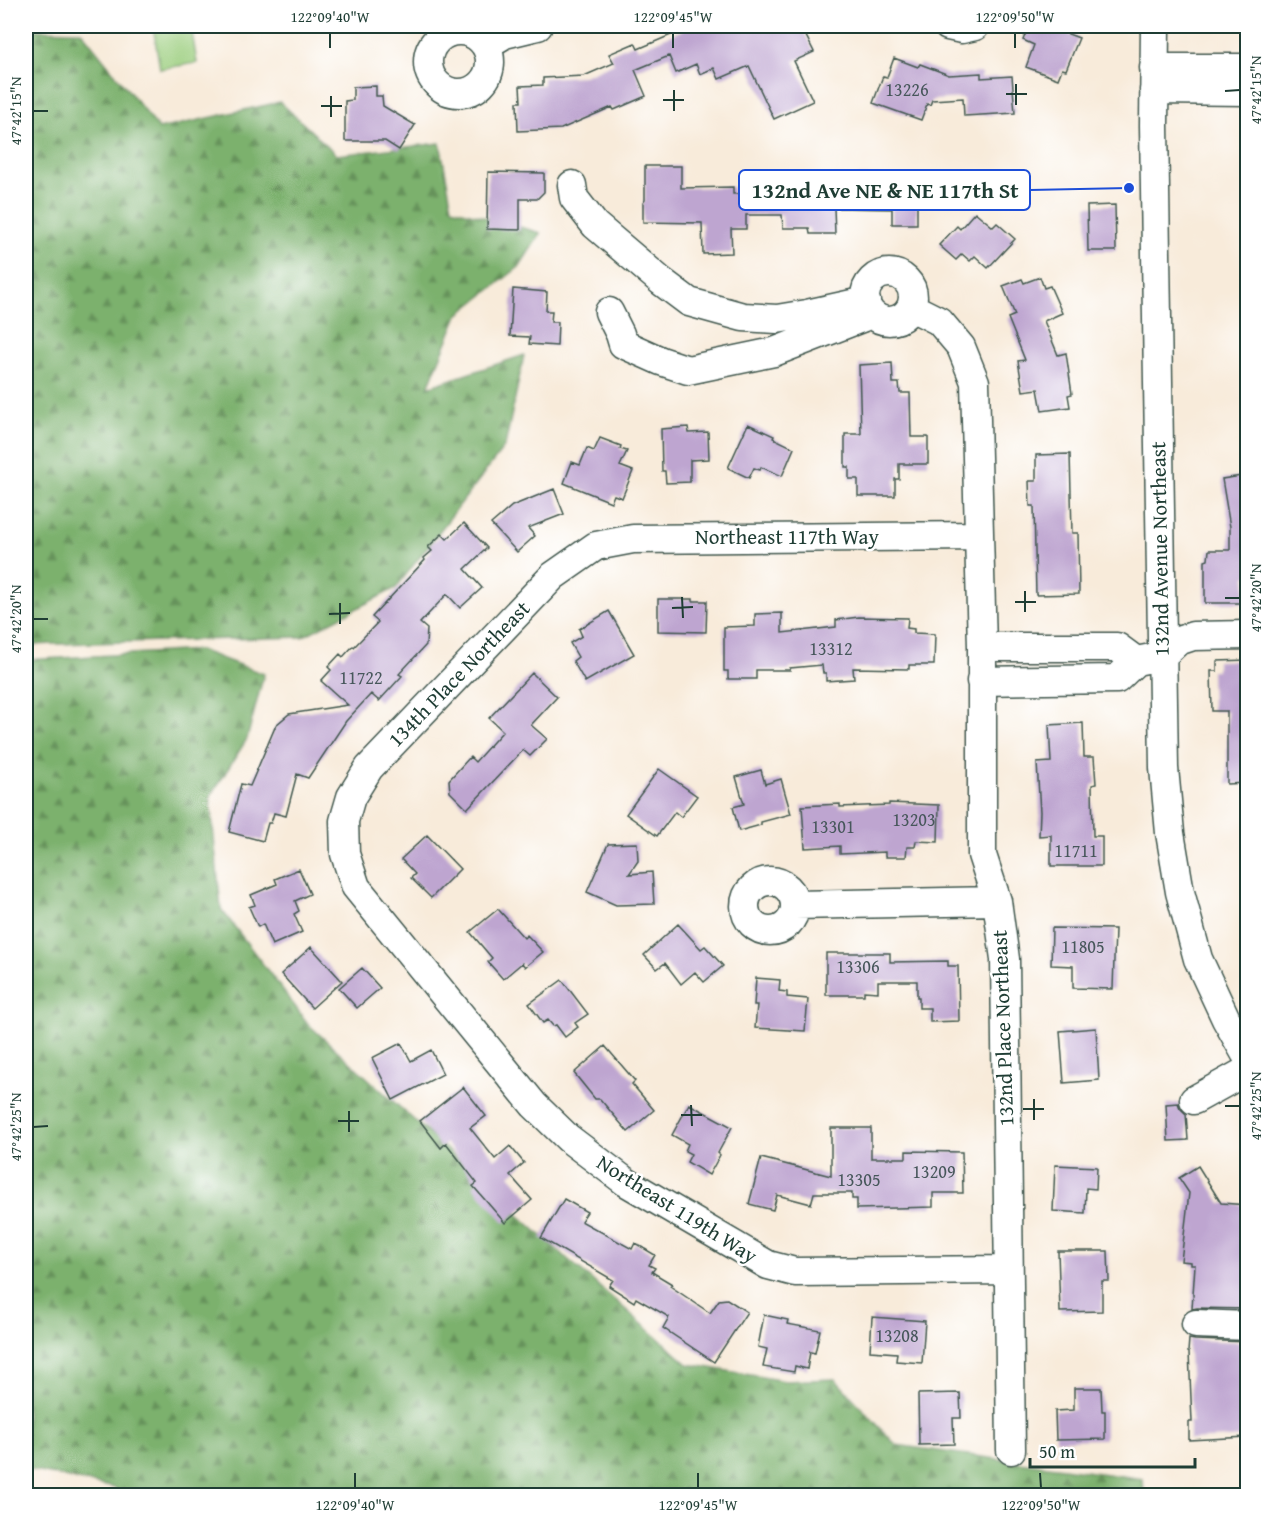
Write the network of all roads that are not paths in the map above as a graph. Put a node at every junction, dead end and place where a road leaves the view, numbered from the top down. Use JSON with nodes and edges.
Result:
{"nodes":[{"id":1,"x":538,"y":26,"type":"edge"},
{"id":2,"x":948,"y":26,"type":"edge"},
{"id":3,"x":975,"y":26,"type":"edge"},
{"id":4,"x":1155,"y":26,"type":"edge"},
{"id":5,"x":486,"y":45,"type":"dead end"},
{"id":6,"x":1248,"y":68,"type":"edge"},
{"id":7,"x":1154,"y":79,"type":"junction"},
{"id":8,"x":1248,"y":91,"type":"edge"},
{"id":9,"x":572,"y":185,"type":"dead end"},
{"id":10,"x":868,"y":307,"type":"junction"},
{"id":11,"x":911,"y":307,"type":"junction"},
{"id":12,"x":609,"y":312,"type":"dead end"},
{"id":13,"x":978,"y":536,"type":"junction"},
{"id":14,"x":596,"y":546,"type":"joint"},
{"id":15,"x":1248,"y":635,"type":"edge"},
{"id":16,"x":982,"y":647,"type":"junction"},
{"id":17,"x":1149,"y":659,"type":"junction"},
{"id":18,"x":981,"y":681,"type":"junction"},
{"id":19,"x":344,"y":821,"type":"joint"},
{"id":20,"x":997,"y":901,"type":"junction"},
{"id":21,"x":795,"y":905,"type":"dead end"},
{"id":22,"x":1248,"y":1058,"type":"edge"},
{"id":23,"x":1248,"y":1070,"type":"edge"},
{"id":24,"x":1194,"y":1100,"type":"dead end"},
{"id":25,"x":1008,"y":1270,"type":"junction"},
{"id":26,"x":1196,"y":1324,"type":"dead end"},
{"id":27,"x":1248,"y":1326,"type":"edge"},
{"id":28,"x":1011,"y":1450,"type":"dead end"}],
"edges":[{"from":1,"to":5,"type":"street"},
{"from":2,"to":3,"type":"street"},
{"from":4,"to":7,"type":"street","name":"132nd Avenue Northeast"},
{"from":6,"to":7,"type":"street"},
{"from":7,"to":8,"type":"street"},
{"from":7,"to":17,"type":"street","name":"132nd Avenue Northeast"},
{"from":9,"to":10,"type":"street"},
{"from":10,"to":11,"type":"street"},
{"from":10,"to":11,"type":"street"},
{"from":10,"to":12,"type":"street"},
{"from":11,"to":13,"type":"street","name":"132nd Place Northeast"},
{"from":13,"to":14,"type":"street","name":"Northeast 117th Way"},
{"from":13,"to":16,"type":"street","name":"132nd Place Northeast"},
{"from":14,"to":19,"type":"street","name":"134th Place Northeast"},
{"from":15,"to":17,"type":"street"},
{"from":16,"to":17,"type":"street"},
{"from":16,"to":18,"type":"street","name":"132nd Place Northeast"},
{"from":17,"to":18,"type":"street"},
{"from":17,"to":22,"type":"street","name":"132nd Avenue Northeast"},
{"from":18,"to":20,"type":"street","name":"132nd Place Northeast"},
{"from":19,"to":25,"type":"street","name":"Northeast 119th Way"},
{"from":20,"to":21,"type":"street"},
{"from":20,"to":25,"type":"street","name":"132nd Place Northeast"},
{"from":23,"to":24,"type":"street"},
{"from":25,"to":28,"type":"street","name":"132nd Place Northeast"},
{"from":26,"to":27,"type":"street"}]}
